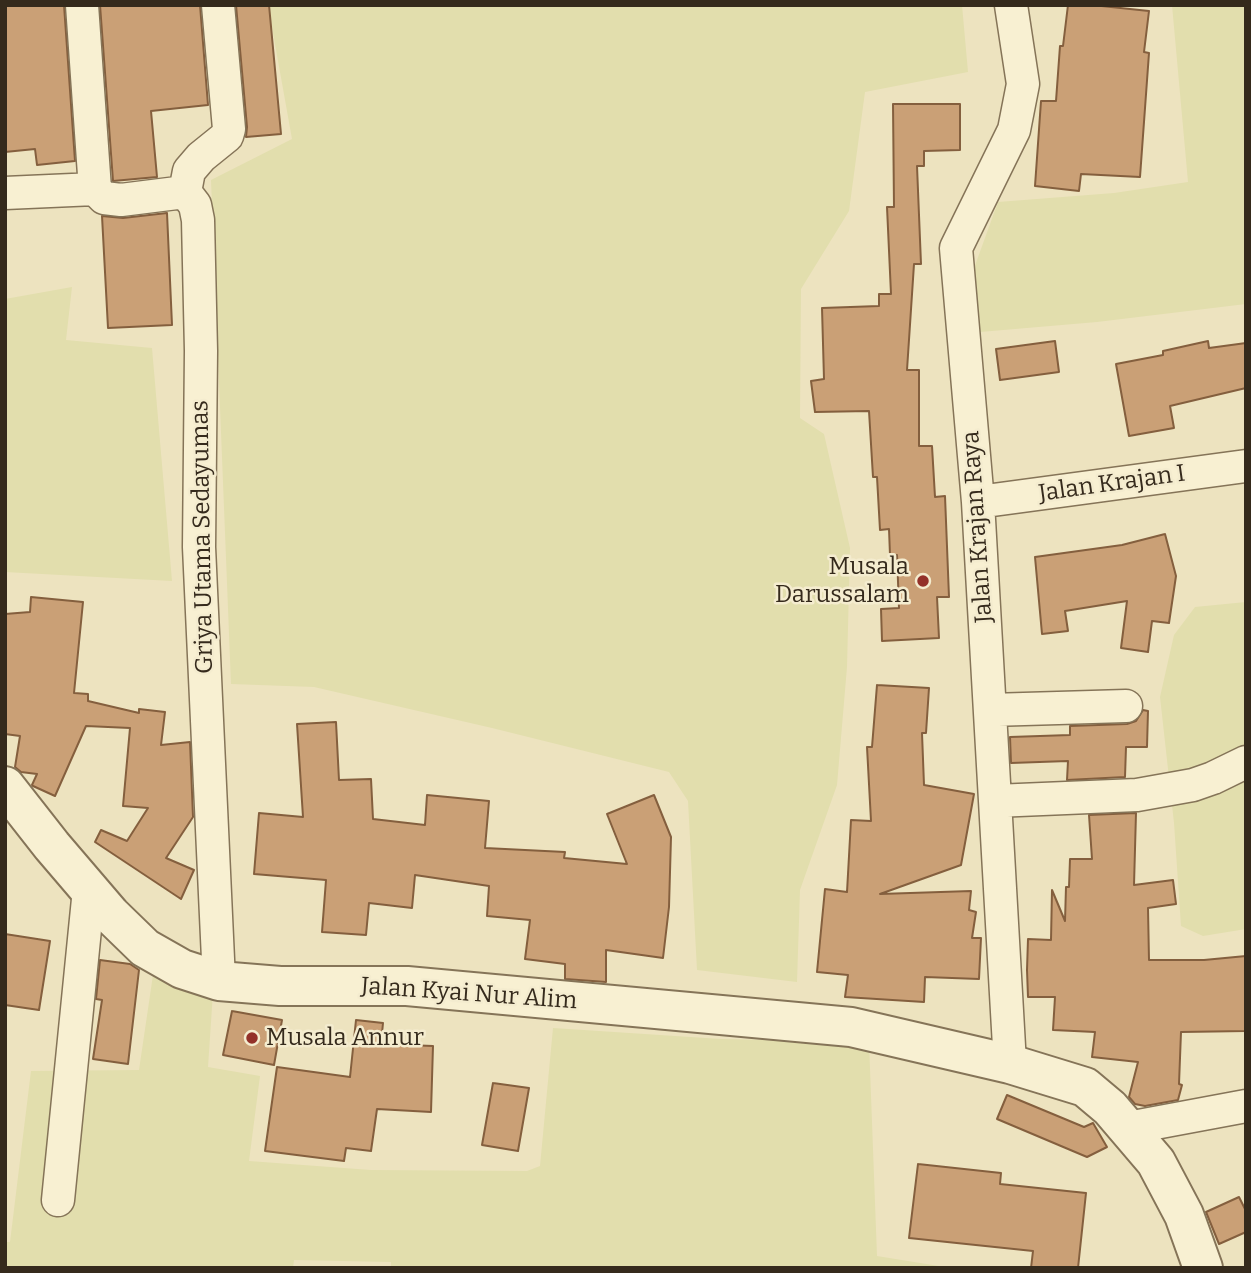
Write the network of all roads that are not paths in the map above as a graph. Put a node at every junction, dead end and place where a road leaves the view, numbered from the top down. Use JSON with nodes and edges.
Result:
{"nodes":[{"id":1,"x":82,"y":5,"type":"edge"},
{"id":2,"x":218,"y":5,"type":"edge"},
{"id":3,"x":1011,"y":5,"type":"edge"},
{"id":4,"x":95,"y":189,"type":"junction"},
{"id":5,"x":185,"y":192,"type":"junction"},
{"id":6,"x":5,"y":193,"type":"edge"},
{"id":7,"x":1246,"y":466,"type":"edge"},
{"id":8,"x":978,"y":502,"type":"junction"},
{"id":9,"x":1126,"y":706,"type":"dead end"},
{"id":10,"x":990,"y":710,"type":"junction"},
{"id":11,"x":1246,"y":762,"type":"edge"},
{"id":12,"x":5,"y":786,"type":"edge"},
{"id":13,"x":995,"y":801,"type":"junction"},
{"id":14,"x":89,"y":889,"type":"junction"},
{"id":15,"x":219,"y":981,"type":"junction"},
{"id":16,"x":1010,"y":1064,"type":"junction"},
{"id":17,"x":1246,"y":1106,"type":"edge"},
{"id":18,"x":1128,"y":1128,"type":"junction"},
{"id":19,"x":58,"y":1200,"type":"dead end"},
{"id":20,"x":1203,"y":1268,"type":"edge"}],
"edges":[{"from":1,"to":4,"type":"street"},
{"from":2,"to":5,"type":"street"},
{"from":3,"to":8,"type":"street","name":"Jalan Krajan Raya"},
{"from":4,"to":5,"type":"street"},
{"from":4,"to":6,"type":"street"},
{"from":5,"to":15,"type":"street","name":"Griya Utama Sedayumas"},
{"from":7,"to":8,"type":"street","name":"Jalan Krajan I"},
{"from":8,"to":10,"type":"street","name":"Jalan Krajan Raya"},
{"from":9,"to":10,"type":"street"},
{"from":10,"to":13,"type":"street","name":"Jalan Krajan Raya"},
{"from":11,"to":13,"type":"street"},
{"from":12,"to":14,"type":"street","name":"Jalan Kyai Nur Alim"},
{"from":13,"to":16,"type":"street","name":"Jalan Krajan Raya"},
{"from":14,"to":15,"type":"street","name":"Jalan Kyai Nur Alim"},
{"from":14,"to":19,"type":"street"},
{"from":15,"to":16,"type":"street","name":"Jalan Kyai Nur Alim"},
{"from":16,"to":18,"type":"street","name":"Jalan Kyai Nur Alim"},
{"from":17,"to":18,"type":"street"},
{"from":18,"to":20,"type":"street","name":"Jalan Kyai Nur Alim"}]}
